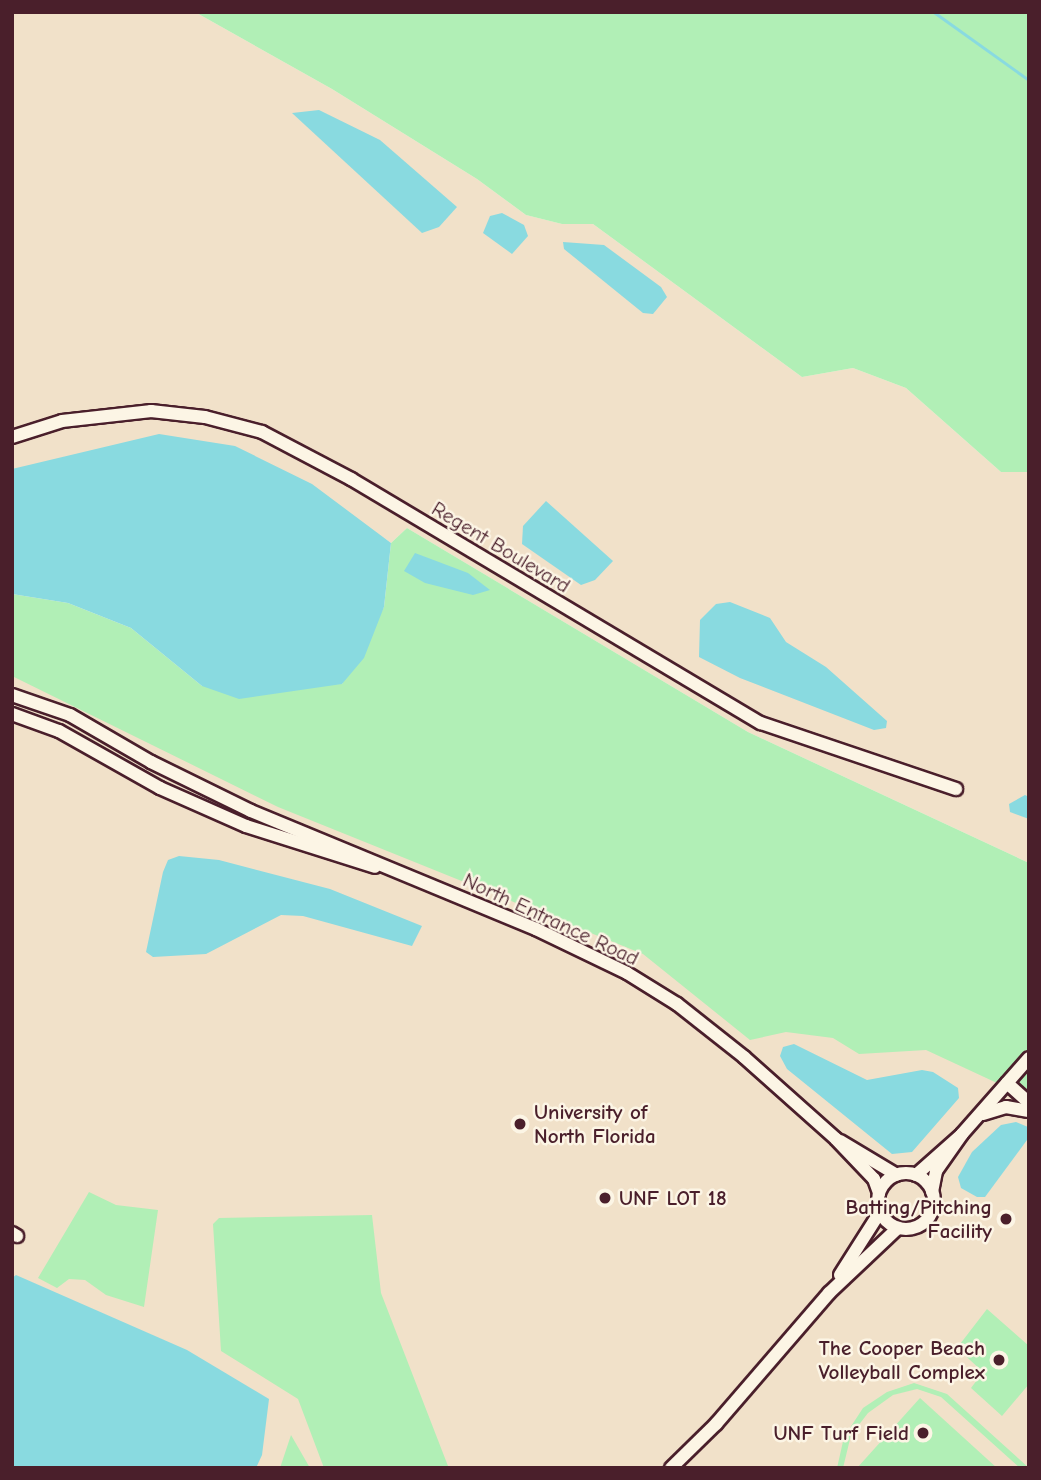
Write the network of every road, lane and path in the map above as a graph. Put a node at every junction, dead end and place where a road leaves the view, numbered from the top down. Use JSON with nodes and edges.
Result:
{"nodes":[{"id":1,"x":12,"y":437,"type":"edge"},
{"id":2,"x":12,"y":695,"type":"edge"},
{"id":3,"x":12,"y":714,"type":"edge"},
{"id":4,"x":195,"y":785,"type":"junction"},
{"id":5,"x":956,"y":789,"type":"dead end"},
{"id":6,"x":206,"y":808,"type":"junction"},
{"id":7,"x":407,"y":876,"type":"junction"},
{"id":8,"x":1029,"y":1058,"type":"edge"},
{"id":9,"x":1007,"y":1083,"type":"junction"},
{"id":10,"x":1029,"y":1103,"type":"edge"},
{"id":11,"x":1029,"y":1111,"type":"edge"},
{"id":12,"x":977,"y":1117,"type":"junction"},
{"id":13,"x":962,"y":1135,"type":"junction"},
{"id":14,"x":836,"y":1139,"type":"junction"},
{"id":15,"x":897,"y":1175,"type":"junction"},
{"id":16,"x":916,"y":1175,"type":"junction"},
{"id":17,"x":932,"y":1192,"type":"junction"},
{"id":18,"x":879,"y":1193,"type":"junction"},
{"id":19,"x":880,"y":1212,"type":"junction"},
{"id":20,"x":898,"y":1228,"type":"junction"},
{"id":21,"x":828,"y":1293,"type":"junction"},
{"id":22,"x":671,"y":1468,"type":"edge"}],
"edges":[{"from":1,"to":5,"type":"street","name":"Regent Boulevard"},
{"from":2,"to":4,"type":"street","name":"North Entrance Road"},
{"from":3,"to":6,"type":"street","name":"North Entrance Road"},
{"from":4,"to":6,"type":"street"},
{"from":4,"to":7,"type":"street","name":"North Entrance Road"},
{"from":6,"to":7,"type":"street","name":"North Entrance Road"},
{"from":7,"to":14,"type":"street","name":"North Entrance Road"},
{"from":8,"to":9,"type":"street"},
{"from":9,"to":10,"type":"street"},
{"from":9,"to":12,"type":"street"},
{"from":11,"to":12,"type":"street"},
{"from":12,"to":13,"type":"street"},
{"from":13,"to":16,"type":"street"},
{"from":13,"to":17,"type":"street"},
{"from":14,"to":15,"type":"street"},
{"from":14,"to":18,"type":"street"},
{"from":15,"to":16,"type":"street"},
{"from":15,"to":18,"type":"street"},
{"from":16,"to":17,"type":"street"},
{"from":17,"to":20,"type":"street"},
{"from":18,"to":19,"type":"street"},
{"from":19,"to":20,"type":"street"},
{"from":19,"to":21,"type":"street"},
{"from":20,"to":21,"type":"street"},
{"from":21,"to":22,"type":"street"}]}
